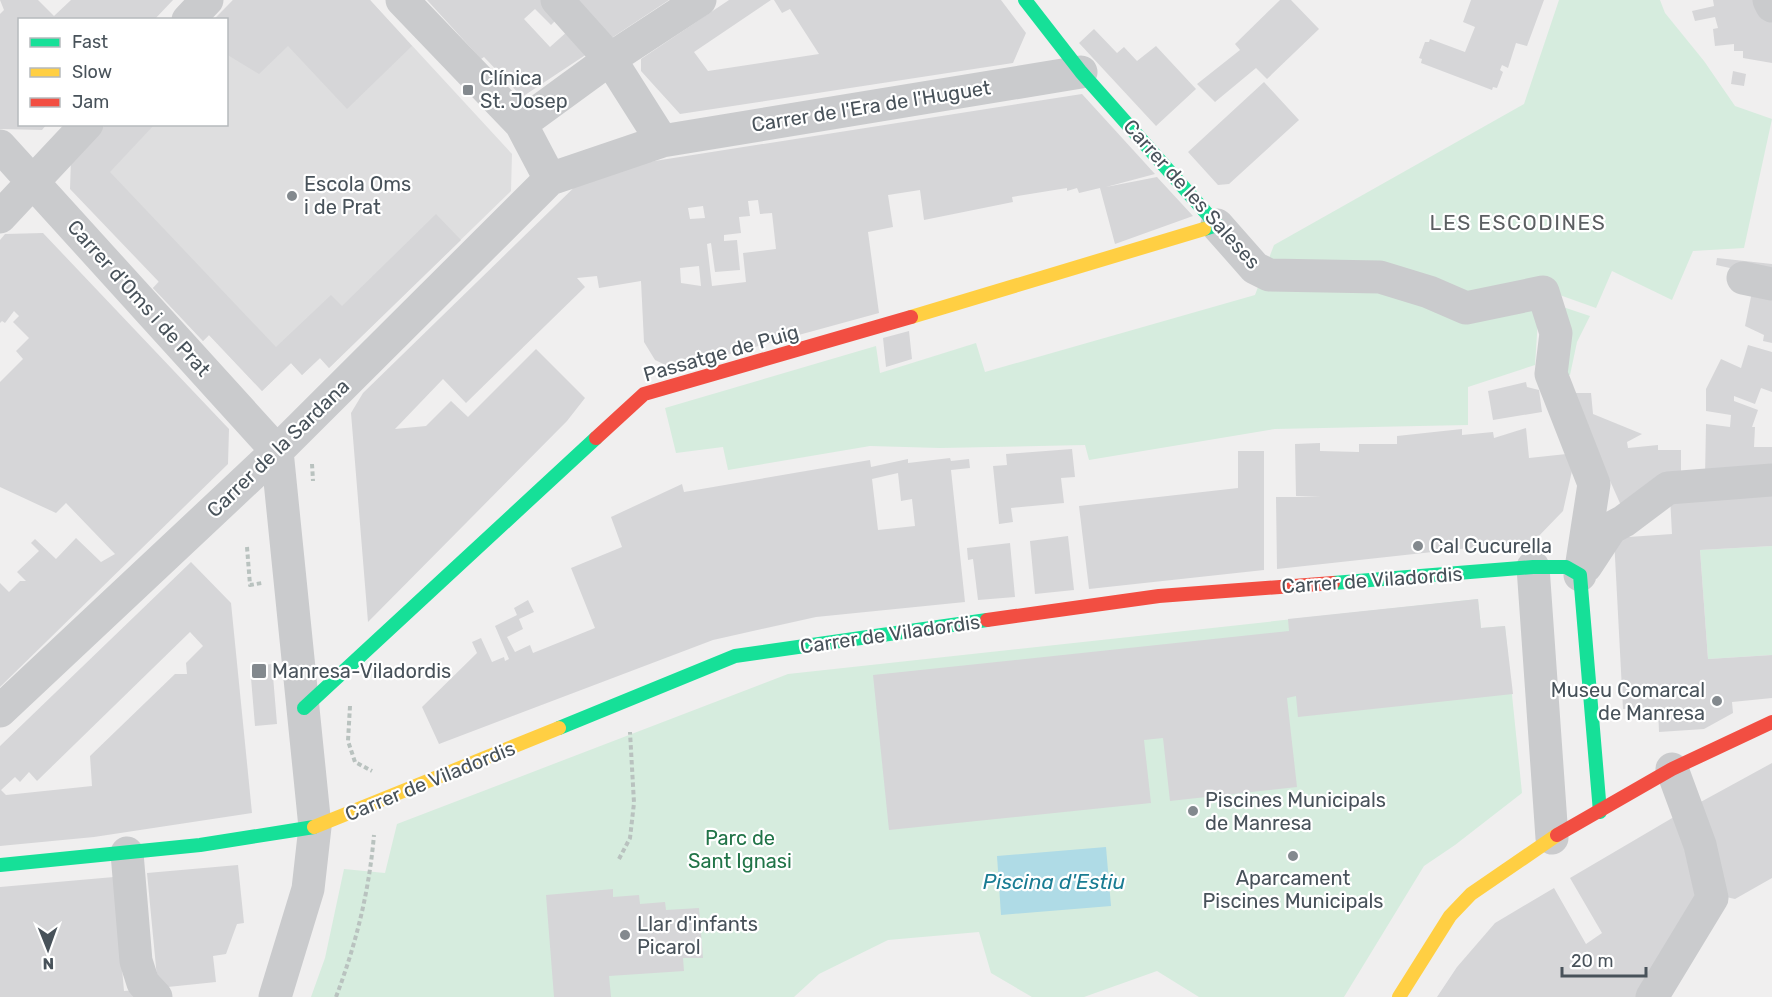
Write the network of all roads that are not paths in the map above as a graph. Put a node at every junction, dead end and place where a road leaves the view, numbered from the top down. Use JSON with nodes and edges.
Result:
{"nodes":[{"id":1,"x":207,"y":0,"type":"edge"},
{"id":2,"x":402,"y":0,"type":"edge"},
{"id":3,"x":557,"y":0,"type":"edge"},
{"id":4,"x":700,"y":0,"type":"edge"},
{"id":5,"x":1025,"y":0,"type":"edge"},
{"id":6,"x":1769,"y":0,"type":"edge"},
{"id":7,"x":1772,"y":6,"type":"edge"},
{"id":8,"x":190,"y":18,"type":"edge"},
{"id":9,"x":610,"y":59,"type":"junction"},
{"id":10,"x":1081,"y":72,"type":"junction"},
{"id":11,"x":521,"y":124,"type":"junction"},
{"id":12,"x":85,"y":126,"type":"edge"},
{"id":13,"x":662,"y":141,"type":"junction"},
{"id":14,"x":0,"y":146,"type":"edge"},
{"id":15,"x":550,"y":179,"type":"junction"},
{"id":16,"x":33,"y":180,"type":"junction"},
{"id":17,"x":0,"y":217,"type":"edge"},
{"id":18,"x":1217,"y":225,"type":"junction"},
{"id":19,"x":277,"y":452,"type":"junction"},
{"id":20,"x":1772,"y":480,"type":"edge"},
{"id":21,"x":1533,"y":567,"type":"junction"},
{"id":22,"x":1580,"y":575,"type":"junction"},
{"id":23,"x":304,"y":708,"type":"junction"},
{"id":24,"x":0,"y":711,"type":"edge"},
{"id":25,"x":1772,"y":722,"type":"edge"},
{"id":26,"x":1672,"y":769,"type":"junction"},
{"id":27,"x":1600,"y":812,"type":"junction"},
{"id":28,"x":315,"y":827,"type":"junction"},
{"id":29,"x":1552,"y":838,"type":"junction"},
{"id":30,"x":128,"y":853,"type":"junction"},
{"id":31,"x":0,"y":865,"type":"edge"},
{"id":32,"x":156,"y":997,"type":"edge"},
{"id":33,"x":275,"y":997,"type":"edge"},
{"id":34,"x":1399,"y":997,"type":"edge"},
{"id":35,"x":1652,"y":997,"type":"edge"}],
"edges":[{"from":1,"to":8,"type":"street"},
{"from":2,"to":11,"type":"street"},
{"from":3,"to":9,"type":"street"},
{"from":4,"to":9,"type":"street"},
{"from":5,"to":10,"type":"street","name":"Carrer de les Saleses"},
{"from":6,"to":7,"type":"street"},
{"from":9,"to":11,"type":"street"},
{"from":9,"to":13,"type":"street"},
{"from":10,"to":13,"type":"street","name":"Carrer de l'Era de l'Huguet"},
{"from":10,"to":18,"type":"street","name":"Carrer de les Saleses"},
{"from":11,"to":15,"type":"street"},
{"from":12,"to":16,"type":"street"},
{"from":13,"to":15,"type":"street","name":"Carrer de l'Era de l'Huguet"},
{"from":14,"to":16,"type":"street","name":"Carrer d'Oms i de Prat"},
{"from":15,"to":19,"type":"street","name":"Carrer de la Sardana"},
{"from":16,"to":17,"type":"street"},
{"from":16,"to":19,"type":"street","name":"Carrer d'Oms i de Prat"},
{"from":18,"to":22,"type":"street","name":"Carrer de les Saleses"},
{"from":18,"to":23,"type":"street","name":"Passatge de Puig"},
{"from":19,"to":23,"type":"street"},
{"from":19,"to":24,"type":"street","name":"Carrer de la Sardana"},
{"from":20,"to":22,"type":"street"},
{"from":21,"to":22,"type":"street","name":"Carrer de Viladordis"},
{"from":21,"to":28,"type":"street","name":"Carrer de Viladordis"},
{"from":21,"to":29,"type":"street"},
{"from":22,"to":27,"type":"street"},
{"from":23,"to":28,"type":"street"},
{"from":25,"to":26,"type":"street"},
{"from":26,"to":27,"type":"street"},
{"from":26,"to":35,"type":"street"},
{"from":27,"to":29,"type":"street"},
{"from":28,"to":30,"type":"street","name":"Carrer de Viladordis"},
{"from":28,"to":33,"type":"street"},
{"from":29,"to":34,"type":"street"},
{"from":30,"to":31,"type":"street","name":"Carrer de Viladordis"},
{"from":30,"to":32,"type":"street"}]}
